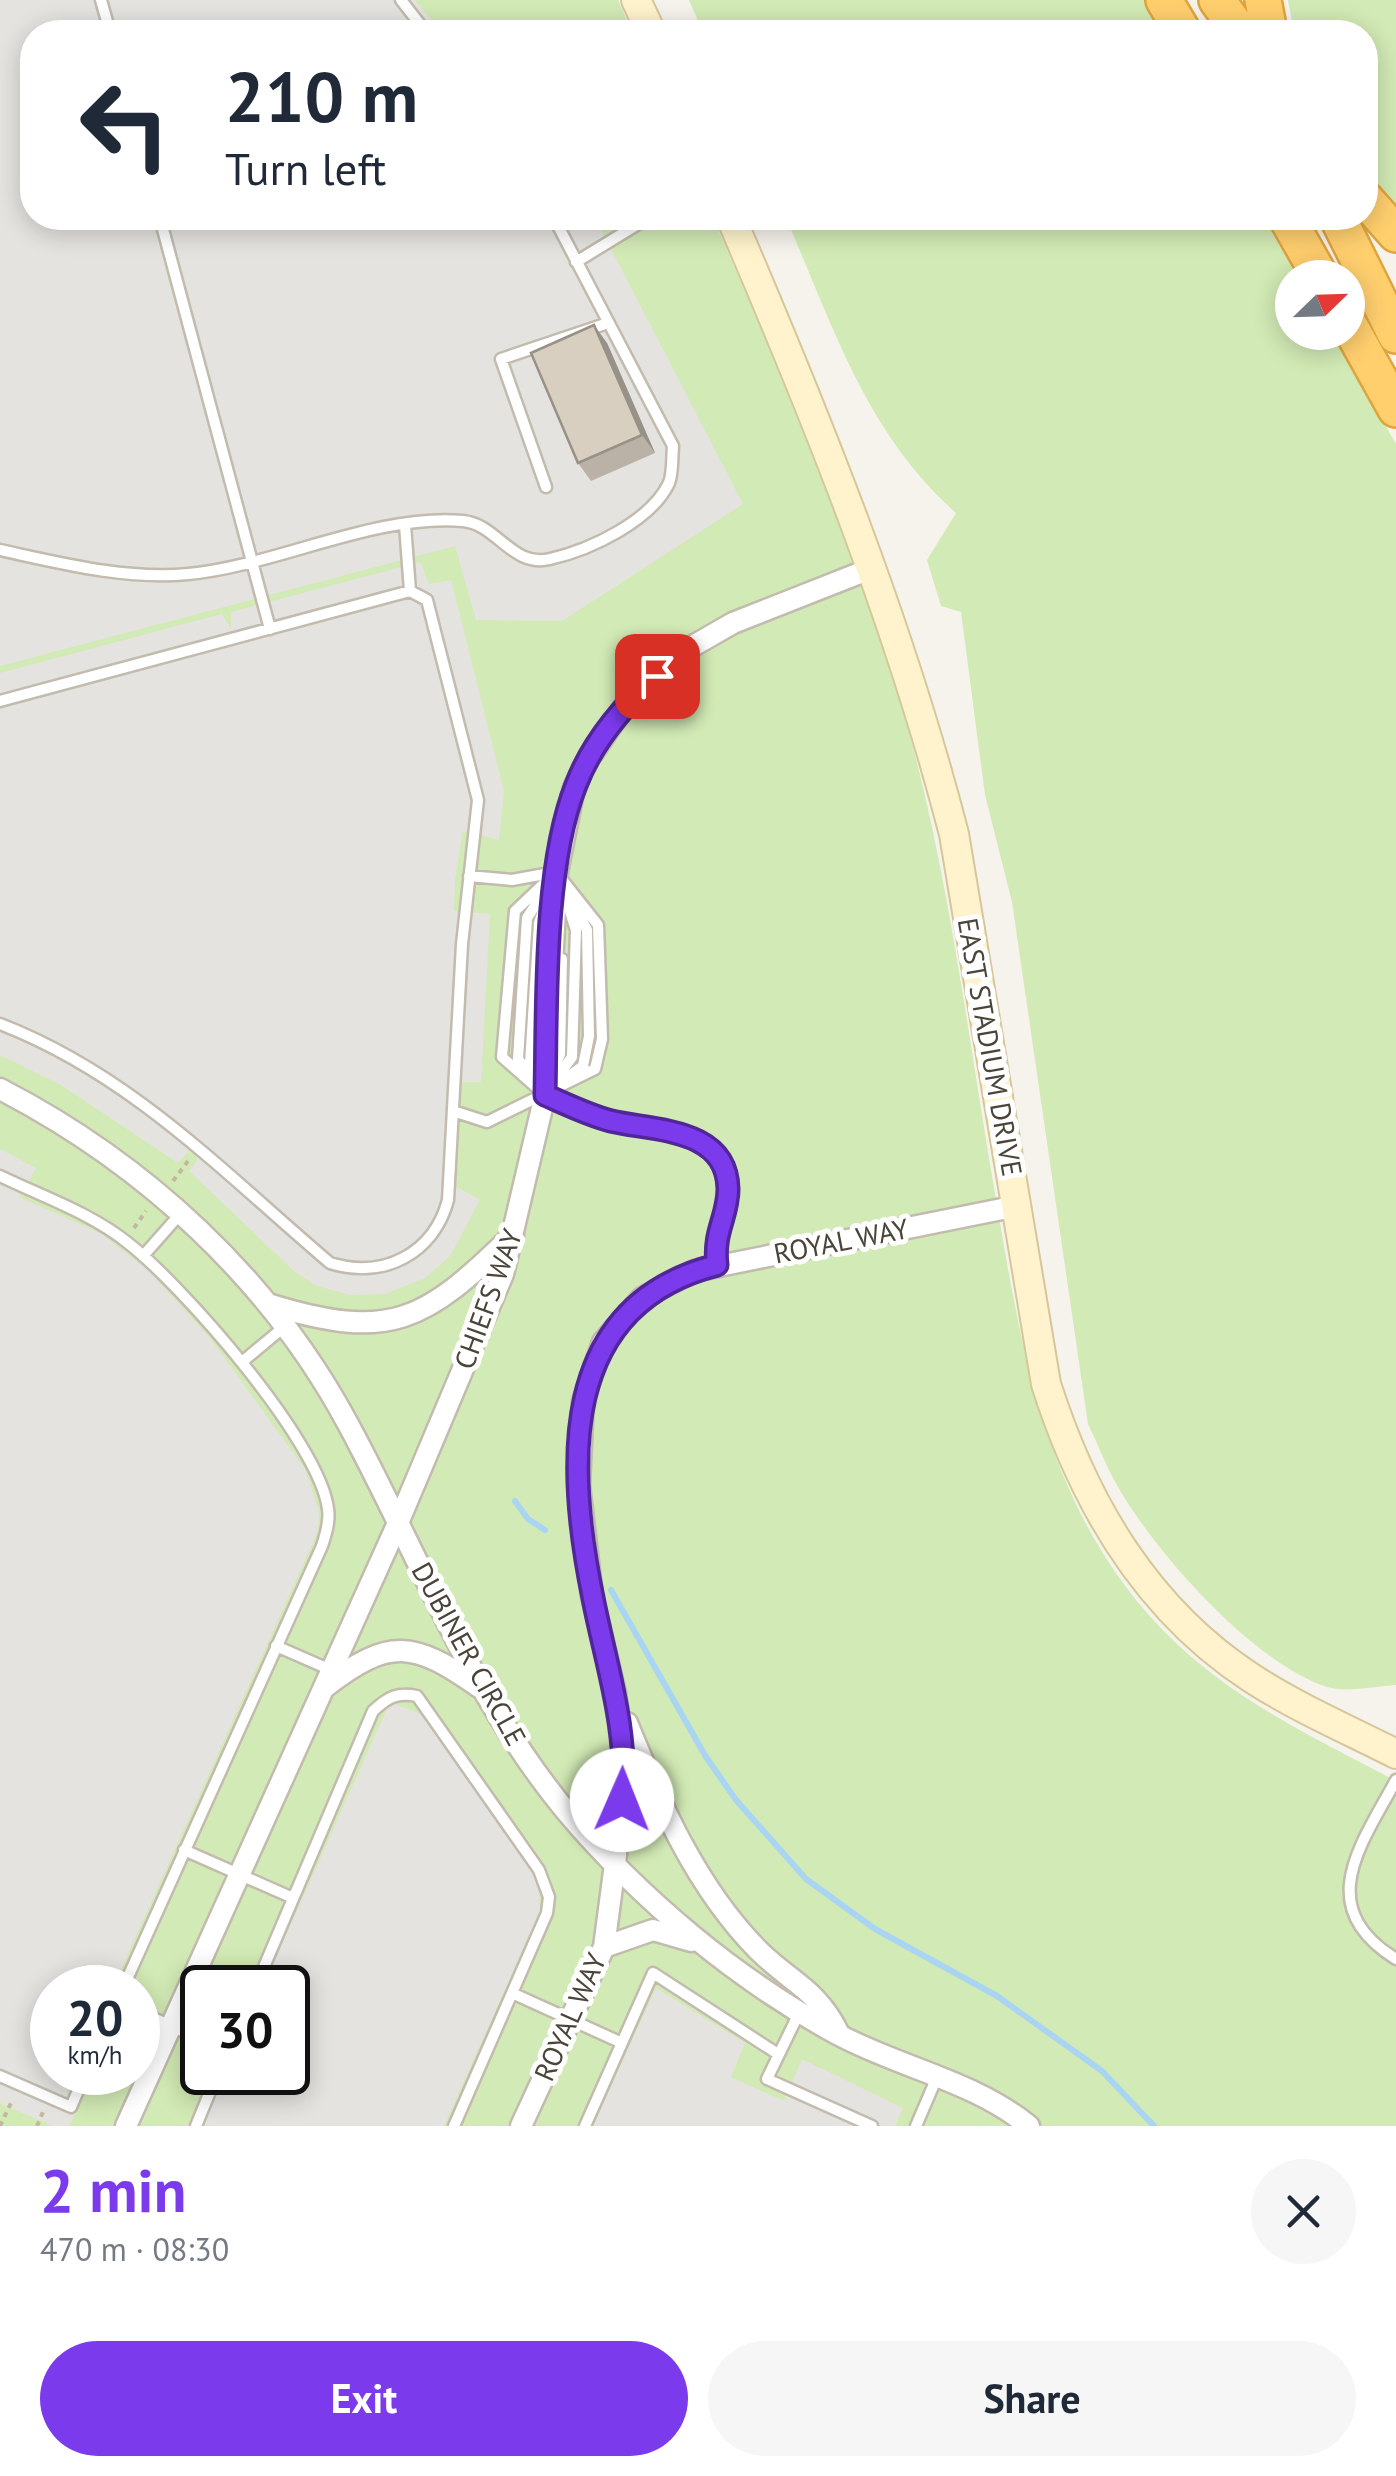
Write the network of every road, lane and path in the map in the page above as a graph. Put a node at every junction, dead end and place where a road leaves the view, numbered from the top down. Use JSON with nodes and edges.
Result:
{"nodes":[{"id":1,"x":400,"y":0,"type":"edge"},
{"id":2,"x":416,"y":20,"type":"edge"},
{"id":3,"x":1378,"y":214,"type":"edge"},
{"id":4,"x":163,"y":230,"type":"edge"},
{"id":5,"x":560,"y":230,"type":"edge"},
{"id":6,"x":628,"y":230,"type":"edge"},
{"id":7,"x":735,"y":230,"type":"edge"},
{"id":8,"x":1295,"y":230,"type":"edge"},
{"id":9,"x":1344,"y":230,"type":"edge"},
{"id":10,"x":1396,"y":234,"type":"edge"},
{"id":11,"x":1312,"y":260,"type":"edge"},
{"id":12,"x":576,"y":262,"type":"junction"},
{"id":13,"x":608,"y":323,"type":"junction"},
{"id":14,"x":1396,"y":335,"type":"edge"},
{"id":15,"x":1363,"y":350,"type":"edge"},
{"id":16,"x":1396,"y":409,"type":"edge"},
{"id":17,"x":546,"y":487,"type":"dead end"},
{"id":18,"x":405,"y":526,"type":"junction"},
{"id":19,"x":0,"y":550,"type":"edge"},
{"id":20,"x":251,"y":560,"type":"junction"},
{"id":21,"x":870,"y":570,"type":"junction"},
{"id":22,"x":410,"y":591,"type":"junction"},
{"id":23,"x":270,"y":629,"type":"junction"},
{"id":24,"x":0,"y":701,"type":"edge"},
{"id":25,"x":557,"y":872,"type":"junction"},
{"id":26,"x":469,"y":876,"type":"junction"},
{"id":27,"x":0,"y":1024,"type":"edge"},
{"id":28,"x":0,"y":1089,"type":"edge"},
{"id":29,"x":545,"y":1095,"type":"junction"},
{"id":30,"x":453,"y":1111,"type":"junction"},
{"id":31,"x":199,"y":1146,"type":"junction"},
{"id":32,"x":0,"y":1176,"type":"edge"},
{"id":33,"x":173,"y":1181,"type":"dead end"},
{"id":34,"x":150,"y":1206,"type":"dead end"},
{"id":35,"x":1017,"y":1206,"type":"junction"},
{"id":36,"x":181,"y":1212,"type":"junction"},
{"id":37,"x":131,"y":1232,"type":"dead end"},
{"id":38,"x":514,"y":1234,"type":"junction"},
{"id":39,"x":143,"y":1256,"type":"junction"},
{"id":40,"x":717,"y":1265,"type":"junction"},
{"id":41,"x":268,"y":1304,"type":"junction"},
{"id":42,"x":285,"y":1326,"type":"junction"},
{"id":43,"x":242,"y":1362,"type":"junction"},
{"id":44,"x":398,"y":1523,"type":"junction"},
{"id":45,"x":276,"y":1646,"type":"junction"},
{"id":46,"x":326,"y":1679,"type":"junction"},
{"id":47,"x":485,"y":1691,"type":"junction"},
{"id":48,"x":615,"y":1693,"type":"junction"},
{"id":49,"x":1396,"y":1754,"type":"edge"},
{"id":50,"x":1396,"y":1780,"type":"edge"},
{"id":51,"x":184,"y":1850,"type":"junction"},
{"id":52,"x":615,"y":1864,"type":"junction"},
{"id":53,"x":239,"y":1873,"type":"junction"},
{"id":54,"x":293,"y":1898,"type":"junction"},
{"id":55,"x":604,"y":1947,"type":"junction"},
{"id":56,"x":719,"y":1954,"type":"junction"},
{"id":57,"x":1396,"y":1958,"type":"edge"},
{"id":58,"x":133,"y":1965,"type":"edge"},
{"id":59,"x":265,"y":1965,"type":"edge"},
{"id":60,"x":512,"y":1993,"type":"junction"},
{"id":61,"x":800,"y":2010,"type":"junction"},
{"id":62,"x":160,"y":2020,"type":"edge"},
{"id":63,"x":570,"y":2021,"type":"junction"},
{"id":64,"x":172,"y":2025,"type":"junction"},
{"id":65,"x":180,"y":2029,"type":"edge"},
{"id":66,"x":840,"y":2035,"type":"junction"},
{"id":67,"x":622,"y":2044,"type":"junction"},
{"id":68,"x":778,"y":2054,"type":"junction"},
{"id":69,"x":0,"y":2076,"type":"edge"},
{"id":70,"x":937,"y":2078,"type":"junction"},
{"id":71,"x":20,"y":2085,"type":"junction"},
{"id":72,"x":30,"y":2089,"type":"edge"},
{"id":73,"x":43,"y":2095,"type":"edge"},
{"id":74,"x":76,"y":2095,"type":"edge"},
{"id":75,"x":209,"y":2095,"type":"edge"},
{"id":76,"x":0,"y":2126,"type":"edge"},
{"id":77,"x":126,"y":2126,"type":"edge"},
{"id":78,"x":196,"y":2126,"type":"edge"},
{"id":79,"x":454,"y":2126,"type":"edge"},
{"id":80,"x":521,"y":2126,"type":"edge"},
{"id":81,"x":585,"y":2126,"type":"edge"},
{"id":82,"x":872,"y":2126,"type":"edge"},
{"id":83,"x":916,"y":2126,"type":"edge"},
{"id":84,"x":1029,"y":2126,"type":"edge"}],
"edges":[{"from":1,"to":2,"type":"lane"},
{"from":3,"to":10,"type":"highway"},
{"from":4,"to":20,"type":"lane"},
{"from":5,"to":12,"type":"lane"},
{"from":6,"to":12,"type":"lane"},
{"from":7,"to":21,"type":"main road","name":"EAST STADIUM DRIVE"},
{"from":8,"to":11,"type":"highway"},
{"from":9,"to":14,"type":"highway"},
{"from":12,"to":13,"type":"lane"},
{"from":13,"to":17,"type":"lane"},
{"from":13,"to":18,"type":"lane"},
{"from":15,"to":16,"type":"highway"},
{"from":18,"to":20,"type":"lane"},
{"from":18,"to":22,"type":"lane"},
{"from":19,"to":20,"type":"lane"},
{"from":20,"to":23,"type":"lane"},
{"from":21,"to":25,"type":"street","name":"CHIEFS WAY"},
{"from":21,"to":35,"type":"main road","name":"EAST STADIUM DRIVE"},
{"from":22,"to":23,"type":"lane"},
{"from":22,"to":26,"type":"lane"},
{"from":23,"to":24,"type":"lane"},
{"from":25,"to":26,"type":"lane"},
{"from":25,"to":29,"type":"street","name":"CHIEFS WAY"},
{"from":25,"to":29,"type":"lane"},
{"from":25,"to":29,"type":"lane"},
{"from":26,"to":30,"type":"lane"},
{"from":27,"to":31,"type":"lane"},
{"from":28,"to":36,"type":"street","name":"DUBINER CIRCLE"},
{"from":29,"to":30,"type":"lane"},
{"from":29,"to":38,"type":"street","name":"CHIEFS WAY"},
{"from":29,"to":40,"type":"lane"},
{"from":30,"to":31,"type":"lane"},
{"from":31,"to":33,"type":"path"},
{"from":32,"to":39,"type":"lane"},
{"from":34,"to":37,"type":"path"},
{"from":35,"to":40,"type":"street","name":"ROYAL WAY"},
{"from":35,"to":49,"type":"main road","name":"EAST STADIUM DRIVE"},
{"from":36,"to":39,"type":"lane"},
{"from":36,"to":41,"type":"street","name":"DUBINER CIRCLE"},
{"from":38,"to":41,"type":"street"},
{"from":38,"to":44,"type":"street","name":"CHIEFS WAY"},
{"from":39,"to":43,"type":"lane"},
{"from":40,"to":48,"type":"street","name":"ROYAL WAY"},
{"from":41,"to":42,"type":"street","name":"DUBINER CIRCLE"},
{"from":42,"to":43,"type":"lane"},
{"from":42,"to":44,"type":"street","name":"DUBINER CIRCLE"},
{"from":43,"to":45,"type":"lane"},
{"from":44,"to":46,"type":"street","name":"CHIEFS WAY"},
{"from":44,"to":47,"type":"street","name":"DUBINER CIRCLE"},
{"from":45,"to":46,"type":"lane"},
{"from":45,"to":51,"type":"lane"},
{"from":46,"to":47,"type":"street"},
{"from":46,"to":53,"type":"street","name":"CHIEFS WAY"},
{"from":47,"to":52,"type":"street","name":"DUBINER CIRCLE"},
{"from":48,"to":52,"type":"street","name":"ROYAL WAY"},
{"from":48,"to":66,"type":"street"},
{"from":50,"to":57,"type":"lane"},
{"from":51,"to":53,"type":"lane"},
{"from":51,"to":58,"type":"lane"},
{"from":52,"to":55,"type":"street","name":"ROYAL WAY"},
{"from":52,"to":56,"type":"street","name":"DUBINER CIRCLE"},
{"from":53,"to":54,"type":"lane"},
{"from":53,"to":64,"type":"street","name":"CHIEFS WAY"},
{"from":54,"to":59,"type":"lane"},
{"from":54,"to":60,"type":"lane"},
{"from":55,"to":56,"type":"street"},
{"from":55,"to":63,"type":"street","name":"ROYAL WAY"},
{"from":56,"to":61,"type":"street","name":"DUBINER CIRCLE"},
{"from":60,"to":63,"type":"lane"},
{"from":60,"to":79,"type":"lane"},
{"from":61,"to":66,"type":"street","name":"DUBINER CIRCLE"},
{"from":61,"to":68,"type":"lane"},
{"from":62,"to":64,"type":"lane"},
{"from":63,"to":67,"type":"lane"},
{"from":63,"to":80,"type":"street","name":"ROYAL WAY"},
{"from":64,"to":65,"type":"lane"},
{"from":64,"to":77,"type":"street","name":"CHIEFS WAY"},
{"from":66,"to":70,"type":"street","name":"DUBINER CIRCLE"},
{"from":67,"to":68,"type":"lane"},
{"from":67,"to":81,"type":"lane"},
{"from":68,"to":82,"type":"lane"},
{"from":69,"to":71,"type":"lane"},
{"from":70,"to":83,"type":"lane"},
{"from":70,"to":84,"type":"street","name":"DUBINER CIRCLE"},
{"from":71,"to":72,"type":"lane"},
{"from":71,"to":76,"type":"path"},
{"from":73,"to":74,"type":"lane"},
{"from":75,"to":78,"type":"lane"}]}
